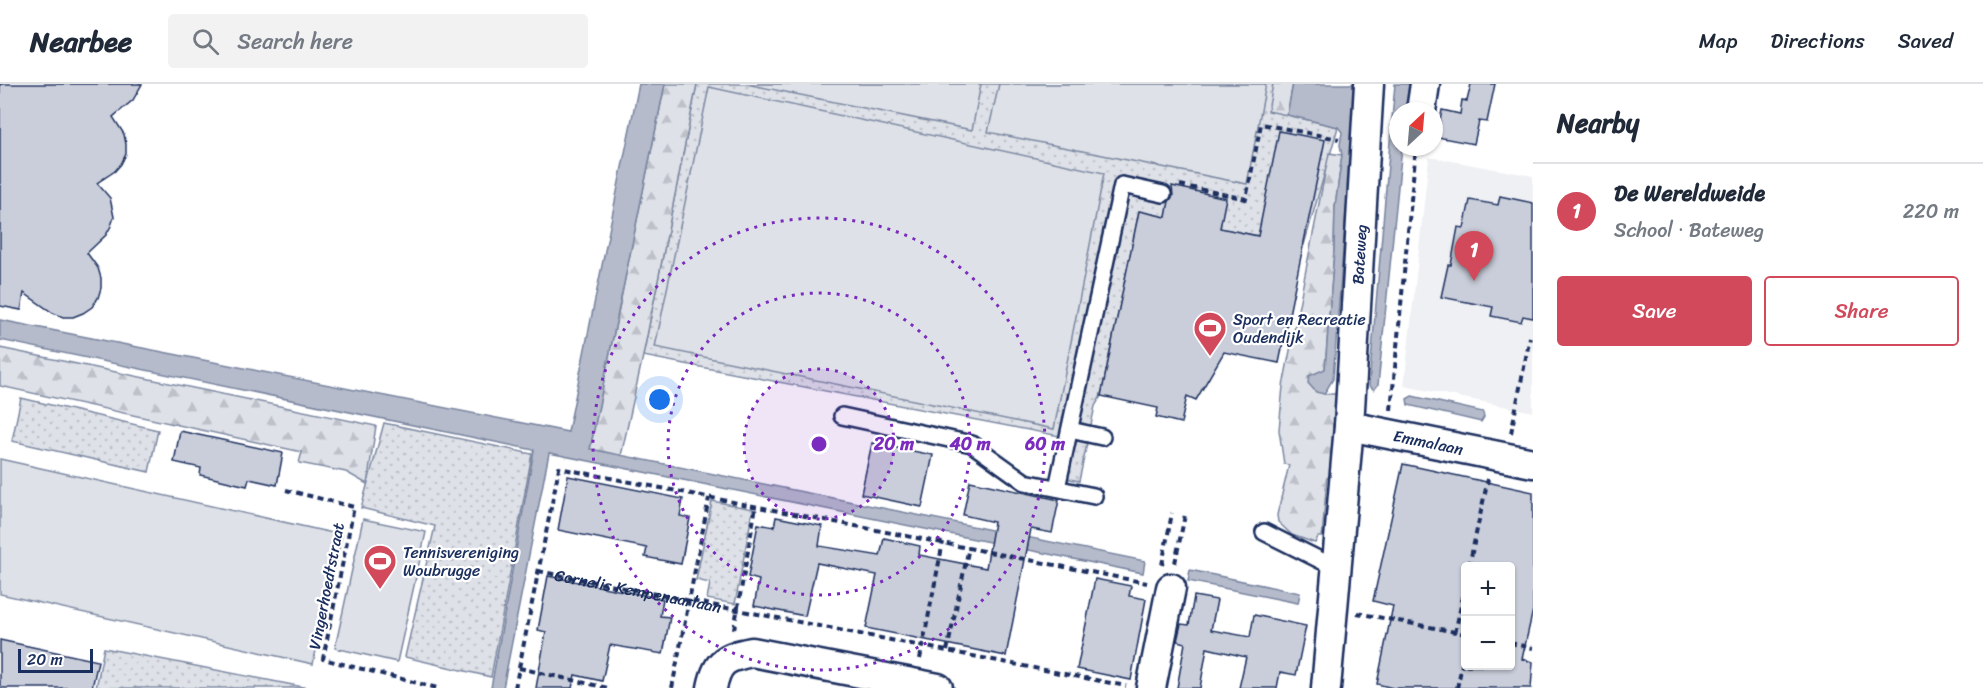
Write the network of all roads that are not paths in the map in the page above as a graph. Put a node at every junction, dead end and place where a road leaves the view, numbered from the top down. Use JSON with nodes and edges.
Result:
{"nodes":[{"id":1,"x":1369,"y":84,"type":"edge"},
{"id":2,"x":1425,"y":84,"type":"edge"},
{"id":3,"x":1422,"y":102,"type":"edge"},
{"id":4,"x":1163,"y":194,"type":"road end"},
{"id":5,"x":842,"y":416,"type":"dead end"},
{"id":6,"x":1349,"y":426,"type":"junction"},
{"id":7,"x":1070,"y":430,"type":"junction"},
{"id":8,"x":1102,"y":437,"type":"dead end"},
{"id":9,"x":1511,"y":459,"type":"edge"},
{"id":10,"x":1057,"y":488,"type":"junction"},
{"id":11,"x":1095,"y":496,"type":"dead end"},
{"id":12,"x":1264,"y":532,"type":"dead end"},
{"id":13,"x":1336,"y":568,"type":"junction"},
{"id":14,"x":1162,"y":586,"type":"road end"},
{"id":15,"x":927,"y":686,"type":"edge"},
{"id":16,"x":712,"y":688,"type":"edge"},
{"id":17,"x":1151,"y":688,"type":"edge"},
{"id":18,"x":1326,"y":688,"type":"edge"}],
"edges":[{"from":1,"to":6,"type":"street","name":"Bateweg"},
{"from":2,"to":3,"type":"street"},
{"from":4,"to":7,"type":"lane"},
{"from":5,"to":10,"type":"lane"},
{"from":6,"to":9,"type":"street","name":"Emmalaan"},
{"from":6,"to":13,"type":"street","name":"Bateweg"},
{"from":7,"to":8,"type":"lane"},
{"from":7,"to":10,"type":"lane"},
{"from":10,"to":11,"type":"lane"},
{"from":12,"to":13,"type":"lane"},
{"from":13,"to":18,"type":"street","name":"Bateweg"},
{"from":14,"to":17,"type":"street"},
{"from":15,"to":16,"type":"street"}]}
